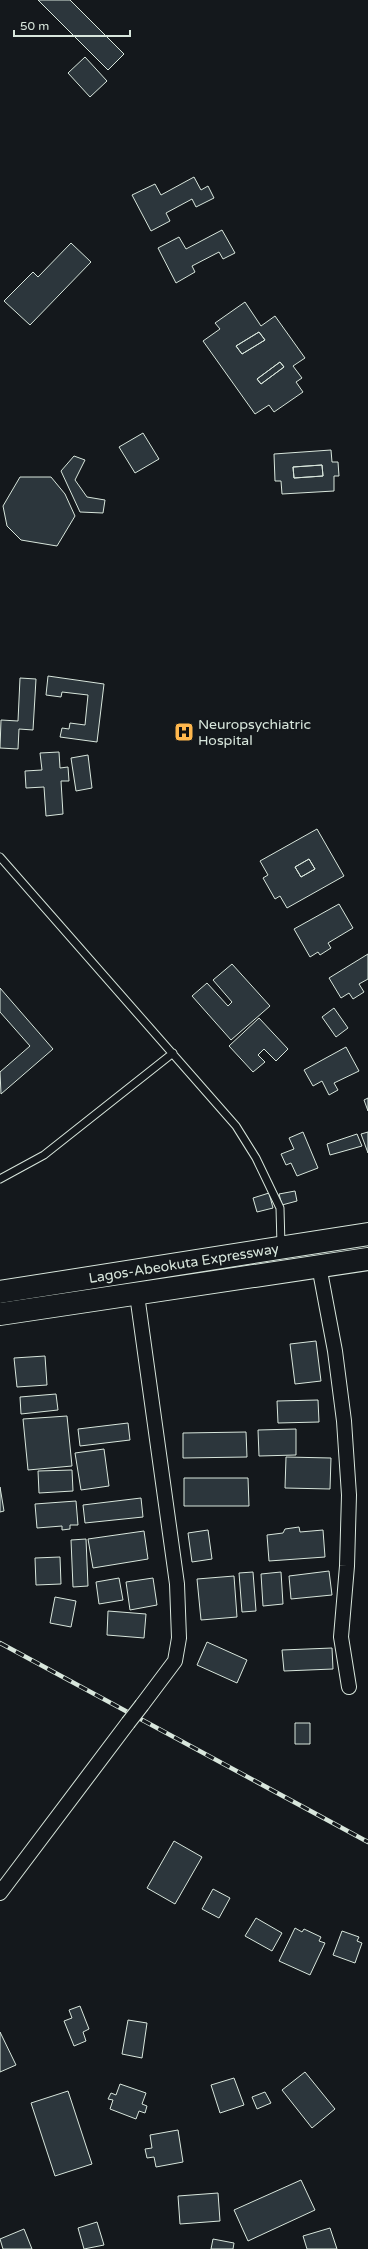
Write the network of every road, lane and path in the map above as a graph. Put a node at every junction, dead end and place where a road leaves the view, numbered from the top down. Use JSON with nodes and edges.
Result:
{"nodes":[{"id":1,"x":0,"y":857,"type":"edge"},
{"id":2,"x":174,"y":1053,"type":"junction"},
{"id":3,"x":0,"y":1179,"type":"edge"},
{"id":4,"x":368,"y":1234,"type":"edge"},
{"id":5,"x":281,"y":1246,"type":"junction"},
{"id":6,"x":368,"y":1259,"type":"edge"},
{"id":7,"x":319,"y":1266,"type":"junction"},
{"id":8,"x":140,"y":1291,"type":"junction"},
{"id":9,"x":0,"y":1292,"type":"edge"},
{"id":10,"x":0,"y":1314,"type":"edge"},
{"id":11,"x":348,"y":1687,"type":"dead end"},
{"id":12,"x":0,"y":1893,"type":"edge"}],
"edges":[{"from":1,"to":2,"type":"lane"},
{"from":2,"to":3,"type":"lane"},
{"from":2,"to":5,"type":"lane"},
{"from":4,"to":5,"type":"highway","name":"Lagos-Abeokuta Expressway"},
{"from":5,"to":9,"type":"highway","name":"Lagos-Abeokuta Expressway"},
{"from":6,"to":7,"type":"highway","name":"Lagos-Abeokuta Expressway"},
{"from":7,"to":8,"type":"highway","name":"Lagos-Abeokuta Expressway"},
{"from":7,"to":11,"type":"street"},
{"from":8,"to":10,"type":"highway","name":"Lagos-Abeokuta Expressway"},
{"from":8,"to":12,"type":"street","bridge":true}]}
